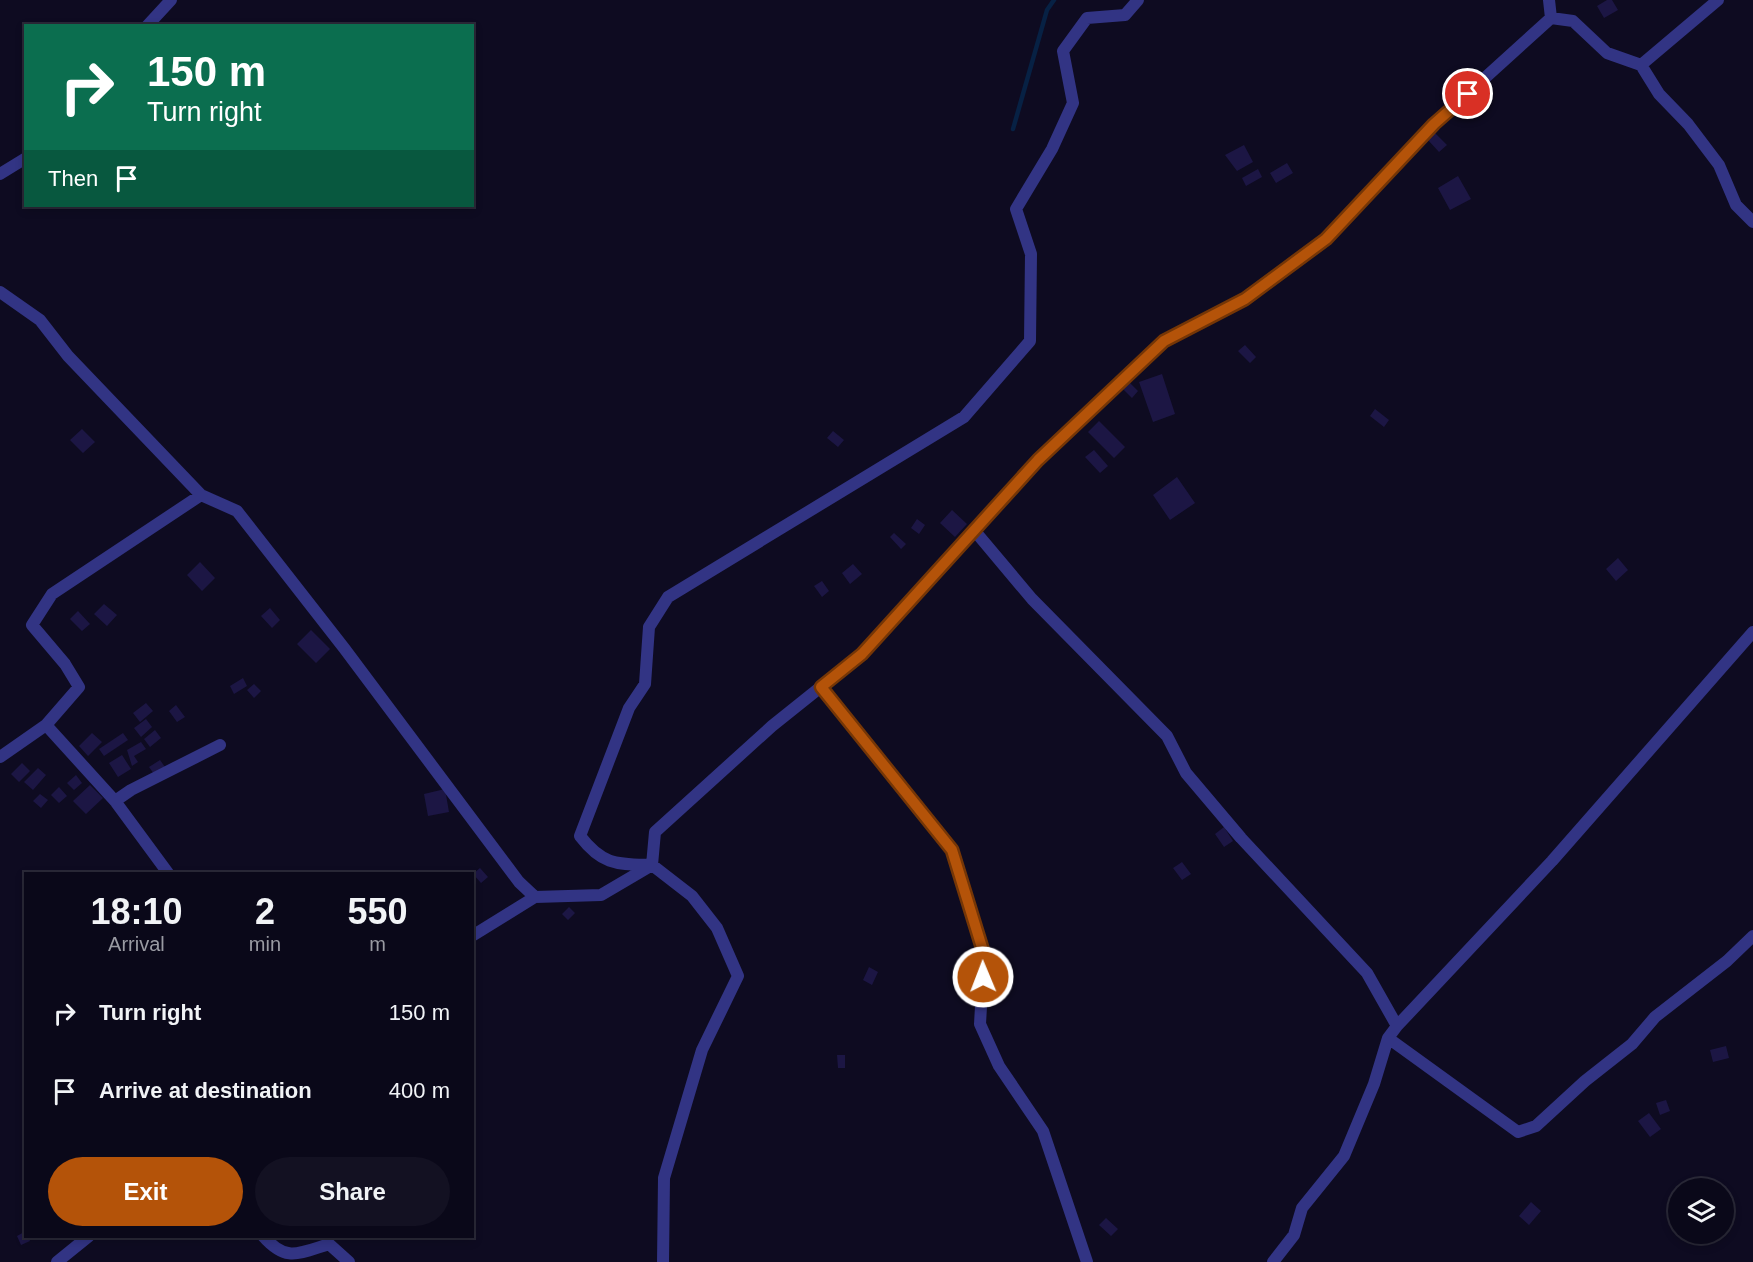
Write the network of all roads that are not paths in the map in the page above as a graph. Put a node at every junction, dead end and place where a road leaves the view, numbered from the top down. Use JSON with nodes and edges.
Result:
{"nodes":[{"id":1,"x":171,"y":0,"type":"edge"},
{"id":2,"x":1138,"y":0,"type":"edge"},
{"id":3,"x":1549,"y":0,"type":"edge"},
{"id":4,"x":1718,"y":0,"type":"edge"},
{"id":5,"x":1551,"y":18,"type":"junction"},
{"id":6,"x":149,"y":24,"type":"edge"},
{"id":7,"x":1641,"y":65,"type":"junction"},
{"id":8,"x":24,"y":159,"type":"edge"},
{"id":9,"x":0,"y":174,"type":"edge"},
{"id":10,"x":1753,"y":222,"type":"edge"},
{"id":11,"x":0,"y":292,"type":"edge"},
{"id":12,"x":201,"y":495,"type":"junction"},
{"id":13,"x":974,"y":531,"type":"junction"},
{"id":14,"x":1753,"y":632,"type":"edge"},
{"id":15,"x":821,"y":687,"type":"junction"},
{"id":16,"x":46,"y":726,"type":"junction"},
{"id":17,"x":220,"y":745,"type":"dead end"},
{"id":18,"x":0,"y":757,"type":"edge"},
{"id":19,"x":116,"y":801,"type":"junction"},
{"id":20,"x":652,"y":865,"type":"junction"},
{"id":21,"x":167,"y":872,"type":"edge"},
{"id":22,"x":535,"y":897,"type":"junction"},
{"id":23,"x":474,"y":935,"type":"edge"},
{"id":24,"x":1753,"y":936,"type":"edge"},
{"id":25,"x":1397,"y":1026,"type":"junction"},
{"id":26,"x":1388,"y":1038,"type":"junction"},
{"id":27,"x":87,"y":1238,"type":"edge"},
{"id":28,"x":264,"y":1238,"type":"edge"},
{"id":29,"x":57,"y":1262,"type":"edge"},
{"id":30,"x":349,"y":1262,"type":"edge"},
{"id":31,"x":663,"y":1262,"type":"edge"},
{"id":32,"x":1087,"y":1262,"type":"edge"},
{"id":33,"x":1273,"y":1262,"type":"edge"}],
"edges":[{"from":1,"to":6,"type":"street"},
{"from":2,"to":20,"type":"street"},
{"from":3,"to":5,"type":"street"},
{"from":4,"to":7,"type":"street"},
{"from":5,"to":7,"type":"street"},
{"from":5,"to":13,"type":"street"},
{"from":7,"to":10,"type":"street"},
{"from":8,"to":9,"type":"street"},
{"from":11,"to":12,"type":"street"},
{"from":12,"to":16,"type":"street"},
{"from":12,"to":22,"type":"street"},
{"from":13,"to":15,"type":"street"},
{"from":13,"to":25,"type":"street"},
{"from":14,"to":25,"type":"street"},
{"from":15,"to":20,"type":"street"},
{"from":15,"to":32,"type":"street"},
{"from":16,"to":18,"type":"street"},
{"from":16,"to":19,"type":"street"},
{"from":17,"to":19,"type":"street"},
{"from":19,"to":21,"type":"street"},
{"from":20,"to":22,"type":"street"},
{"from":20,"to":31,"type":"street"},
{"from":22,"to":23,"type":"street"},
{"from":24,"to":26,"type":"street"},
{"from":25,"to":26,"type":"street"},
{"from":26,"to":33,"type":"street"},
{"from":27,"to":29,"type":"street"},
{"from":28,"to":30,"type":"street"}]}
